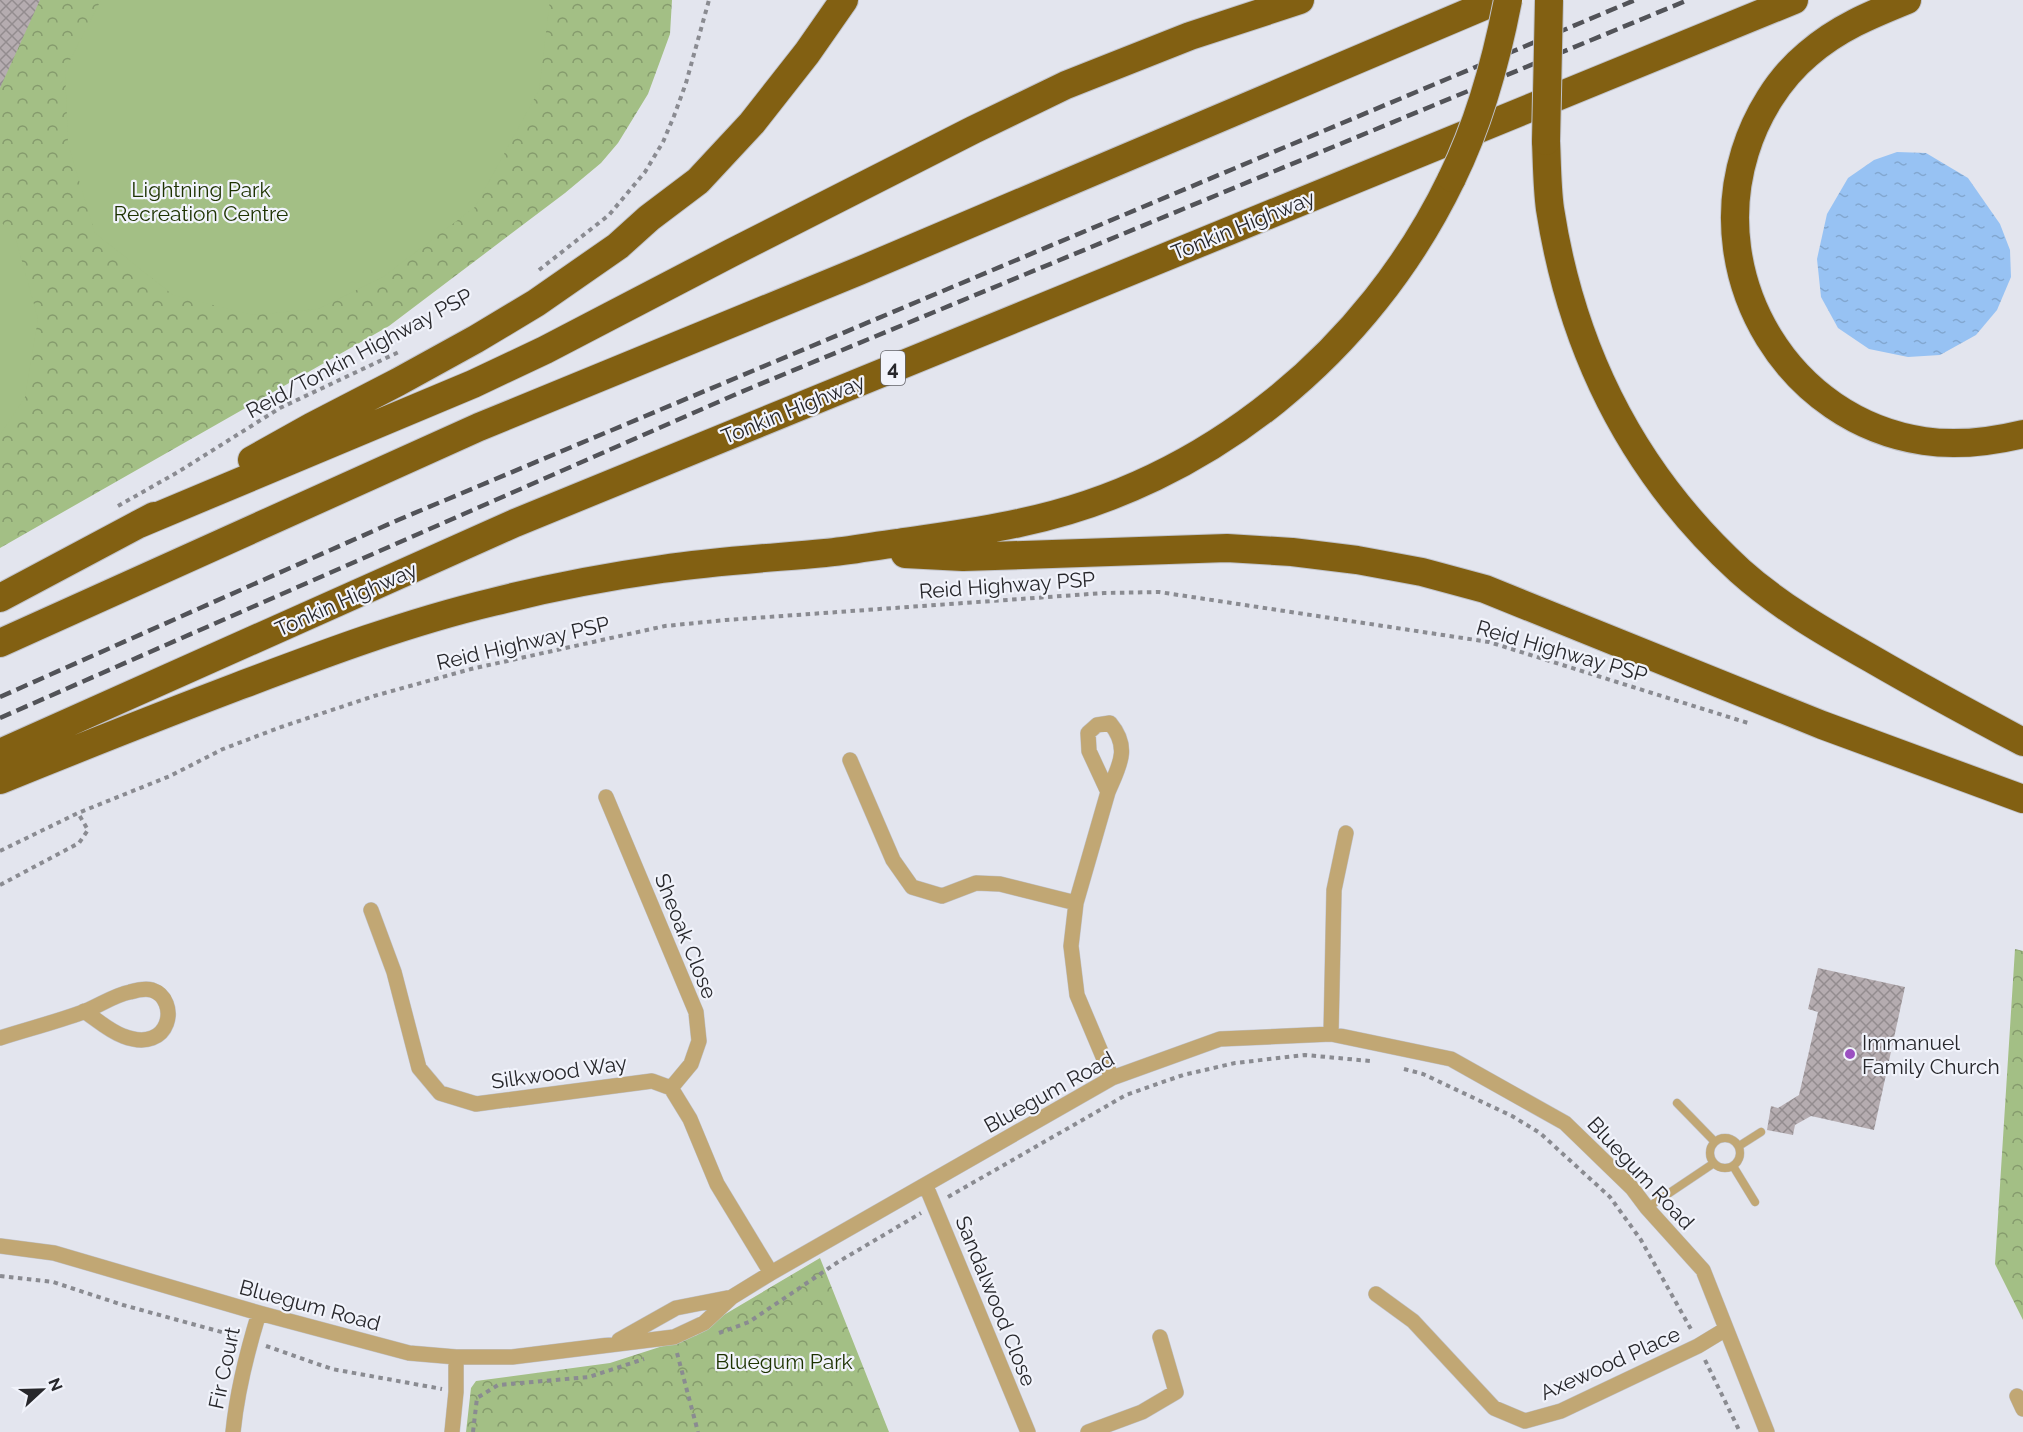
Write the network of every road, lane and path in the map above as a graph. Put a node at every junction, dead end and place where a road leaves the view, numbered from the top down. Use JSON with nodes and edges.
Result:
{"nodes":[{"id":1,"x":709,"y":0,"type":"edge"},
{"id":2,"x":844,"y":0,"type":"edge"},
{"id":3,"x":1300,"y":0,"type":"edge"},
{"id":4,"x":1498,"y":0,"type":"edge"},
{"id":5,"x":1508,"y":0,"type":"edge"},
{"id":6,"x":1549,"y":0,"type":"edge"},
{"id":7,"x":1794,"y":0,"type":"edge"},
{"id":8,"x":1906,"y":0,"type":"edge"},
{"id":9,"x":537,"y":271,"type":"dead end"},
{"id":10,"x":408,"y":347,"type":"dead end"},
{"id":11,"x":2023,"y":434,"type":"edge"},
{"id":12,"x":115,"y":508,"type":"dead end"},
{"id":13,"x":139,"y":524,"type":"junction"},
{"id":14,"x":839,"y":551,"type":"junction"},
{"id":15,"x":0,"y":598,"type":"edge"},
{"id":16,"x":0,"y":643,"type":"edge"},
{"id":17,"x":1749,"y":723,"type":"dead end"},
{"id":18,"x":2023,"y":742,"type":"edge"},
{"id":19,"x":0,"y":753,"type":"edge"},
{"id":20,"x":850,"y":760,"type":"dead end"},
{"id":21,"x":0,"y":780,"type":"edge"},
{"id":22,"x":1108,"y":792,"type":"dead end"},
{"id":23,"x":606,"y":797,"type":"dead end"},
{"id":24,"x":2023,"y":799,"type":"edge"},
{"id":25,"x":78,"y":813,"type":"junction"},
{"id":26,"x":1346,"y":833,"type":"dead end"},
{"id":27,"x":0,"y":851,"type":"edge"},
{"id":28,"x":0,"y":885,"type":"edge"},
{"id":29,"x":1076,"y":903,"type":"junction"},
{"id":30,"x":371,"y":910,"type":"dead end"},
{"id":31,"x":84,"y":1011,"type":"junction"},
{"id":32,"x":1331,"y":1034,"type":"junction"},
{"id":33,"x":0,"y":1038,"type":"edge"},
{"id":34,"x":1376,"y":1062,"type":"dead end"},
{"id":35,"x":1395,"y":1066,"type":"dead end"},
{"id":36,"x":1112,"y":1078,"type":"junction"},
{"id":37,"x":672,"y":1088,"type":"junction"},
{"id":38,"x":1677,"y":1103,"type":"dead end"},
{"id":39,"x":1761,"y":1132,"type":"dead end"},
{"id":40,"x":1715,"y":1142,"type":"junction"},
{"id":41,"x":1739,"y":1146,"type":"junction"},
{"id":42,"x":1714,"y":1163,"type":"junction"},
{"id":43,"x":1733,"y":1166,"type":"junction"},
{"id":44,"x":926,"y":1186,"type":"junction"},
{"id":45,"x":1755,"y":1202,"type":"dead end"},
{"id":46,"x":934,"y":1205,"type":"junction"},
{"id":47,"x":1647,"y":1208,"type":"junction"},
{"id":48,"x":0,"y":1246,"type":"edge"},
{"id":49,"x":771,"y":1273,"type":"junction"},
{"id":50,"x":1377,"y":1294,"type":"dead end"},
{"id":51,"x":732,"y":1297,"type":"junction"},
{"id":52,"x":259,"y":1313,"type":"junction"},
{"id":53,"x":1726,"y":1329,"type":"junction"},
{"id":54,"x":718,"y":1334,"type":"dead end"},
{"id":55,"x":1160,"y":1337,"type":"dead end"},
{"id":56,"x":614,"y":1343,"type":"junction"},
{"id":57,"x":1698,"y":1346,"type":"junction"},
{"id":58,"x":676,"y":1349,"type":"dead end"},
{"id":59,"x":654,"y":1356,"type":"dead end"},
{"id":60,"x":456,"y":1357,"type":"junction"},
{"id":61,"x":233,"y":1432,"type":"edge"},
{"id":62,"x":452,"y":1432,"type":"edge"},
{"id":63,"x":473,"y":1432,"type":"edge"},
{"id":64,"x":698,"y":1432,"type":"edge"},
{"id":65,"x":1028,"y":1432,"type":"edge"},
{"id":66,"x":1088,"y":1432,"type":"edge"},
{"id":67,"x":1740,"y":1432,"type":"edge"},
{"id":68,"x":1767,"y":1432,"type":"edge"}],
"edges":[{"from":1,"to":9,"type":"path"},
{"from":2,"to":13,"type":"highway"},
{"from":3,"to":13,"type":"highway"},
{"from":4,"to":16,"type":"highway"},
{"from":5,"to":14,"type":"highway","bridge":true},
{"from":6,"to":18,"type":"highway","bridge":true},
{"from":7,"to":19,"type":"highway","name":"Tonkin Highway","number":"4"},
{"from":8,"to":11,"type":"highway"},
{"from":10,"to":12,"type":"path","name":"Reid/Tonkin Highway PSP"},
{"from":13,"to":15,"type":"highway"},
{"from":14,"to":21,"type":"highway"},
{"from":14,"to":24,"type":"highway"},
{"from":17,"to":25,"type":"path","name":"Reid Highway PSP"},
{"from":20,"to":29,"type":"street"},
{"from":22,"to":29,"type":"street"},
{"from":23,"to":37,"type":"street","name":"Sheoak Close"},
{"from":25,"to":27,"type":"path","name":"Reid Highway PSP"},
{"from":25,"to":28,"type":"path"},
{"from":26,"to":32,"type":"street"},
{"from":29,"to":36,"type":"street"},
{"from":30,"to":37,"type":"street","name":"Silkwood Way"},
{"from":31,"to":31,"type":"street"},
{"from":31,"to":33,"type":"street"},
{"from":32,"to":36,"type":"street","name":"Bluegum Road"},
{"from":32,"to":47,"type":"street","name":"Bluegum Road"},
{"from":34,"to":46,"type":"path"},
{"from":35,"to":57,"type":"path"},
{"from":36,"to":44,"type":"street","name":"Bluegum Road"},
{"from":37,"to":49,"type":"street"},
{"from":38,"to":40,"type":"lane"},
{"from":39,"to":41,"type":"lane"},
{"from":40,"to":41,"type":"lane"},
{"from":40,"to":42,"type":"lane"},
{"from":41,"to":43,"type":"lane"},
{"from":42,"to":43,"type":"lane"},
{"from":42,"to":47,"type":"lane"},
{"from":43,"to":45,"type":"lane"},
{"from":44,"to":46,"type":"street","name":"Sandalwood Close"},
{"from":44,"to":49,"type":"street","name":"Bluegum Road"},
{"from":46,"to":54,"type":"path"},
{"from":46,"to":65,"type":"street","name":"Sandalwood Close"},
{"from":47,"to":53,"type":"street","name":"Bluegum Road"},
{"from":48,"to":52,"type":"street","name":"Bluegum Road"},
{"from":49,"to":51,"type":"street","name":"Bluegum Road"},
{"from":50,"to":57,"type":"street","name":"Axewood Place"},
{"from":51,"to":56,"type":"street","name":"Bluegum Road"},
{"from":51,"to":56,"type":"street","name":"Bluegum Road"},
{"from":52,"to":60,"type":"street","name":"Bluegum Road"},
{"from":52,"to":61,"type":"street","name":"Fir Court"},
{"from":53,"to":57,"type":"street","name":"Axewood Place"},
{"from":53,"to":68,"type":"street","name":"Bluegum Road"},
{"from":55,"to":66,"type":"street"},
{"from":56,"to":60,"type":"street","name":"Bluegum Road"},
{"from":57,"to":67,"type":"path"},
{"from":58,"to":64,"type":"path"},
{"from":59,"to":63,"type":"path"},
{"from":60,"to":62,"type":"street"}]}
